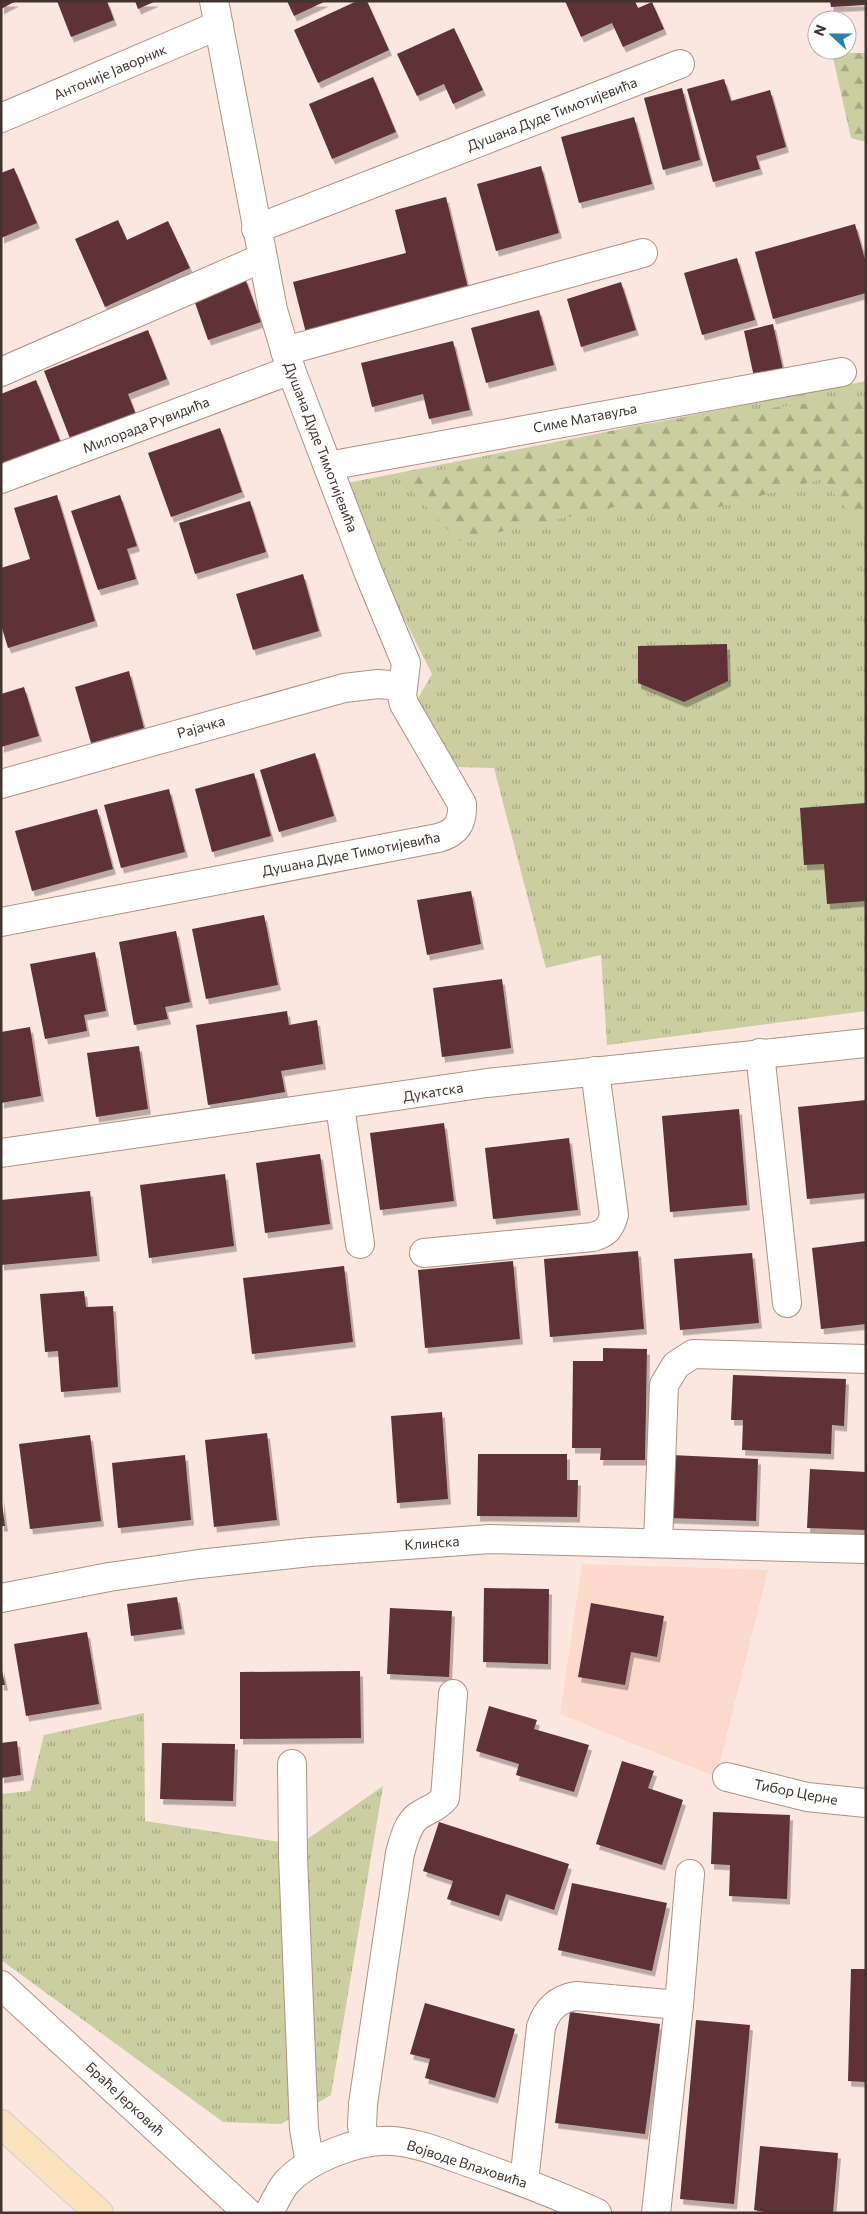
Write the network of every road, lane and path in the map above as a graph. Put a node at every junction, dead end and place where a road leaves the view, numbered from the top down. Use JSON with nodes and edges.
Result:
{"nodes":[{"id":1,"x":216,"y":13,"type":"edge"},
{"id":2,"x":680,"y":64,"type":"dead end"},
{"id":3,"x":1,"y":118,"type":"edge"},
{"id":4,"x":256,"y":229,"type":"junction"},
{"id":5,"x":643,"y":253,"type":"dead end"},
{"id":6,"x":262,"y":258,"type":"junction"},
{"id":7,"x":288,"y":361,"type":"junction"},
{"id":8,"x":1,"y":372,"type":"edge"},
{"id":9,"x":842,"y":372,"type":"dead end"},
{"id":10,"x":328,"y":466,"type":"junction"},
{"id":11,"x":1,"y":479,"type":"edge"},
{"id":12,"x":404,"y":686,"type":"junction"},
{"id":13,"x":1,"y":784,"type":"edge"},
{"id":14,"x":1,"y":922,"type":"edge"},
{"id":15,"x":866,"y":1043,"type":"edge"},
{"id":16,"x":760,"y":1053,"type":"junction"},
{"id":17,"x":595,"y":1071,"type":"junction"},
{"id":18,"x":340,"y":1106,"type":"junction"},
{"id":19,"x":1,"y":1152,"type":"edge"},
{"id":20,"x":360,"y":1244,"type":"dead end"},
{"id":21,"x":424,"y":1253,"type":"dead end"},
{"id":22,"x":788,"y":1303,"type":"dead end"},
{"id":23,"x":866,"y":1360,"type":"edge"},
{"id":24,"x":658,"y":1543,"type":"junction"},
{"id":25,"x":866,"y":1549,"type":"edge"},
{"id":26,"x":1,"y":1598,"type":"edge"},
{"id":27,"x":453,"y":1694,"type":"dead end"},
{"id":28,"x":292,"y":1764,"type":"dead end"},
{"id":29,"x":727,"y":1777,"type":"dead end"},
{"id":30,"x":866,"y":1803,"type":"edge"},
{"id":31,"x":690,"y":1874,"type":"dead end"},
{"id":32,"x":1,"y":1985,"type":"edge"},
{"id":33,"x":679,"y":2004,"type":"junction"},
{"id":34,"x":1,"y":2124,"type":"edge"},
{"id":35,"x":365,"y":2142,"type":"junction"},
{"id":36,"x":310,"y":2164,"type":"junction"},
{"id":37,"x":524,"y":2182,"type":"junction"},
{"id":38,"x":99,"y":2213,"type":"edge"},
{"id":39,"x":248,"y":2213,"type":"edge"},
{"id":40,"x":269,"y":2213,"type":"edge"},
{"id":41,"x":597,"y":2213,"type":"edge"},
{"id":42,"x":656,"y":2213,"type":"edge"}],
"edges":[{"from":1,"to":3,"type":"street","name":"Антоније Јаворник"},
{"from":1,"to":4,"type":"street","name":"Душана Дуде Тимотијевића"},
{"from":2,"to":4,"type":"street","name":"Душана Дуде Тимотијевића"},
{"from":4,"to":6,"type":"street","name":"Душана Дуде Тимотијевића"},
{"from":5,"to":7,"type":"street","name":"Душана Дуде Тимотијевића"},
{"from":6,"to":7,"type":"street","name":"Душана Дуде Тимотијевића"},
{"from":6,"to":8,"type":"street"},
{"from":7,"to":10,"type":"street","name":"Душана Дуде Тимотијевића"},
{"from":7,"to":11,"type":"street","name":"Милорада Рувидића"},
{"from":9,"to":10,"type":"street","name":"Симе Матавуља"},
{"from":10,"to":12,"type":"street","name":"Душана Дуде Тимотијевића"},
{"from":12,"to":13,"type":"street","name":"Рајачка"},
{"from":12,"to":14,"type":"street","name":"Душана Дуде Тимотијевића"},
{"from":15,"to":16,"type":"street","name":"Дукатска"},
{"from":16,"to":17,"type":"street","name":"Дукатска"},
{"from":16,"to":22,"type":"street"},
{"from":17,"to":18,"type":"street","name":"Дукатска"},
{"from":17,"to":21,"type":"street"},
{"from":18,"to":19,"type":"street","name":"Дукатска"},
{"from":18,"to":20,"type":"street"},
{"from":23,"to":24,"type":"street"},
{"from":24,"to":25,"type":"street","name":"Клинска"},
{"from":24,"to":26,"type":"street","name":"Клинска"},
{"from":27,"to":35,"type":"street"},
{"from":28,"to":36,"type":"street"},
{"from":29,"to":30,"type":"street","name":"Тибор Церне"},
{"from":31,"to":33,"type":"street"},
{"from":32,"to":39,"type":"street","name":"Браће Јерковић"},
{"from":33,"to":37,"type":"street"},
{"from":33,"to":42,"type":"street"},
{"from":34,"to":38,"type":"main road"},
{"from":35,"to":36,"type":"street","name":"Војводе Влаховића"},
{"from":35,"to":37,"type":"street","name":"Војводе Влаховића"},
{"from":36,"to":40,"type":"street","name":"Војводе Влаховића"},
{"from":37,"to":41,"type":"street","name":"Војводе Влаховића"}]}
